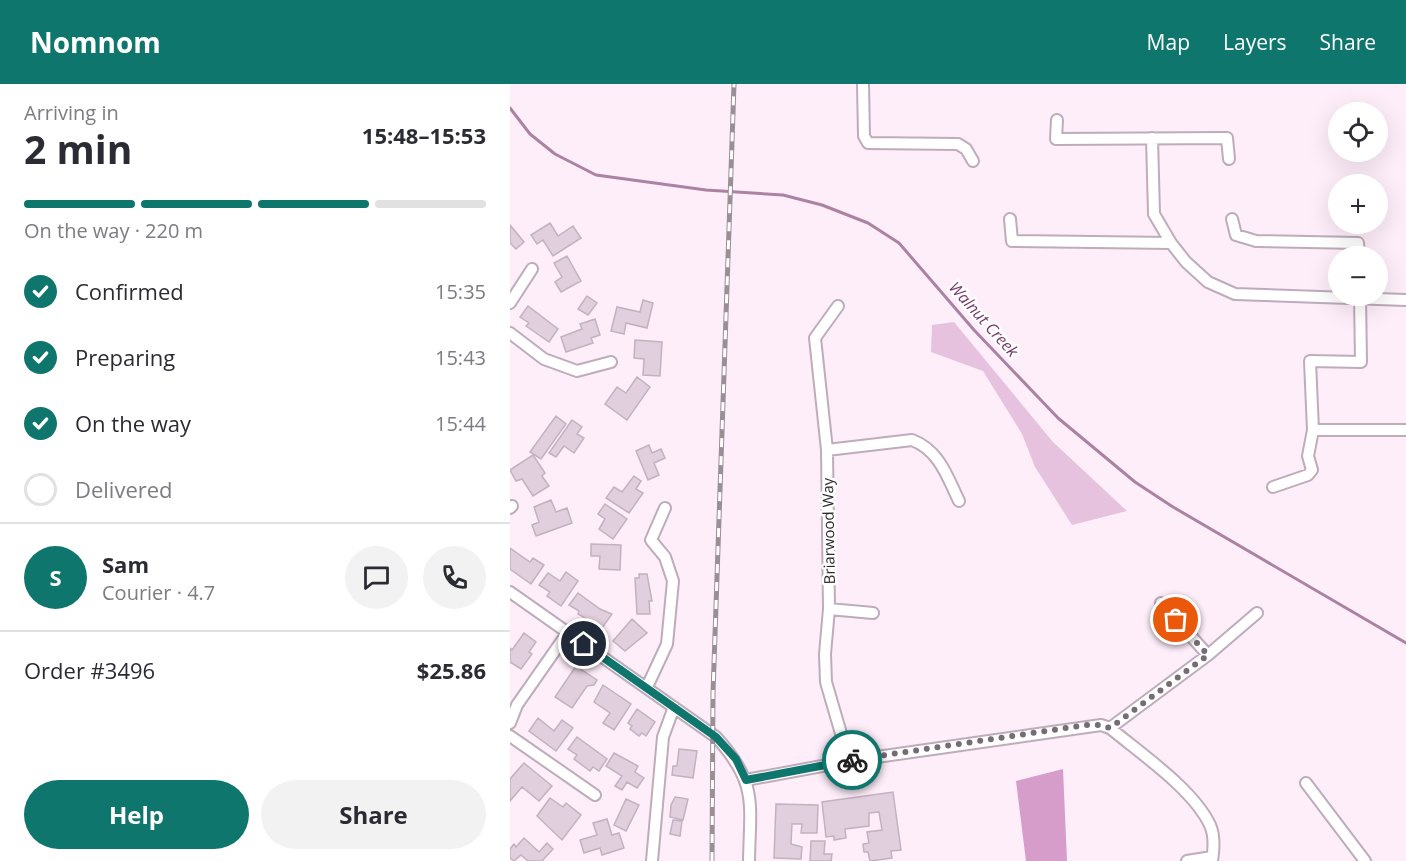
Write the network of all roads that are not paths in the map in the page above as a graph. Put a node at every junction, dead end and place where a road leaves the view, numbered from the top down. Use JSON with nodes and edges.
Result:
{"nodes":[{"id":1,"x":863,"y":84,"type":"edge"},
{"id":2,"x":1057,"y":120,"type":"dead end"},
{"id":3,"x":1152,"y":138,"type":"junction"},
{"id":4,"x":1229,"y":159,"type":"dead end"},
{"id":5,"x":973,"y":161,"type":"dead end"},
{"id":6,"x":1010,"y":219,"type":"dead end"},
{"id":7,"x":1232,"y":219,"type":"dead end"},
{"id":8,"x":1171,"y":243,"type":"junction"},
{"id":9,"x":1358,"y":246,"type":"edge"},
{"id":10,"x":532,"y":269,"type":"dead end"},
{"id":11,"x":1328,"y":296,"type":"edge"},
{"id":12,"x":1388,"y":299,"type":"edge"},
{"id":13,"x":1406,"y":300,"type":"edge"},
{"id":14,"x":510,"y":303,"type":"edge"},
{"id":15,"x":838,"y":306,"type":"dead end"},
{"id":16,"x":1360,"y":306,"type":"edge"},
{"id":17,"x":510,"y":333,"type":"edge"},
{"id":18,"x":611,"y":362,"type":"dead end"},
{"id":19,"x":1313,"y":430,"type":"junction"},
{"id":20,"x":1406,"y":430,"type":"edge"},
{"id":21,"x":827,"y":450,"type":"junction"},
{"id":22,"x":1273,"y":487,"type":"dead end"},
{"id":23,"x":960,"y":501,"type":"dead end"},
{"id":24,"x":665,"y":508,"type":"dead end"},
{"id":25,"x":510,"y":592,"type":"edge"},
{"id":26,"x":1161,"y":603,"type":"dead end"},
{"id":27,"x":829,"y":609,"type":"junction"},
{"id":28,"x":873,"y":613,"type":"dead end"},
{"id":29,"x":1257,"y":613,"type":"dead end"},
{"id":30,"x":568,"y":632,"type":"junction"},
{"id":31,"x":1208,"y":655,"type":"junction"},
{"id":32,"x":647,"y":687,"type":"junction"},
{"id":33,"x":674,"y":708,"type":"junction"},
{"id":34,"x":510,"y":723,"type":"edge"},
{"id":35,"x":1110,"y":728,"type":"junction"},
{"id":36,"x":510,"y":736,"type":"edge"},
{"id":37,"x":849,"y":760,"type":"junction"},
{"id":38,"x":746,"y":780,"type":"junction"},
{"id":39,"x":1306,"y":783,"type":"dead end"},
{"id":40,"x":595,"y":795,"type":"dead end"},
{"id":41,"x":1212,"y":859,"type":"edge"},
{"id":42,"x":652,"y":861,"type":"edge"},
{"id":43,"x":749,"y":861,"type":"edge"},
{"id":44,"x":1187,"y":861,"type":"edge"},
{"id":45,"x":1365,"y":861,"type":"edge"}],
"edges":[{"from":1,"to":5,"type":"street"},
{"from":2,"to":3,"type":"street"},
{"from":3,"to":4,"type":"street"},
{"from":3,"to":8,"type":"street"},
{"from":6,"to":8,"type":"street"},
{"from":7,"to":9,"type":"street"},
{"from":8,"to":11,"type":"street"},
{"from":10,"to":14,"type":"street"},
{"from":12,"to":13,"type":"street"},
{"from":15,"to":21,"type":"street","name":"Briarwood Way"},
{"from":16,"to":19,"type":"street"},
{"from":17,"to":18,"type":"street"},
{"from":19,"to":20,"type":"street"},
{"from":19,"to":22,"type":"street"},
{"from":21,"to":23,"type":"street"},
{"from":21,"to":27,"type":"street","name":"Briarwood Way"},
{"from":24,"to":32,"type":"street"},
{"from":25,"to":30,"type":"street"},
{"from":26,"to":31,"type":"street"},
{"from":27,"to":28,"type":"street"},
{"from":27,"to":37,"type":"street","name":"Briarwood Way"},
{"from":29,"to":31,"type":"street"},
{"from":30,"to":32,"type":"street"},
{"from":30,"to":34,"type":"street"},
{"from":31,"to":35,"type":"street"},
{"from":32,"to":33,"type":"street"},
{"from":33,"to":38,"type":"street"},
{"from":33,"to":42,"type":"street"},
{"from":35,"to":37,"type":"street"},
{"from":35,"to":41,"type":"street"},
{"from":36,"to":40,"type":"street"},
{"from":37,"to":38,"type":"street"},
{"from":38,"to":43,"type":"street"},
{"from":39,"to":45,"type":"street"},
{"from":41,"to":44,"type":"street"}]}
